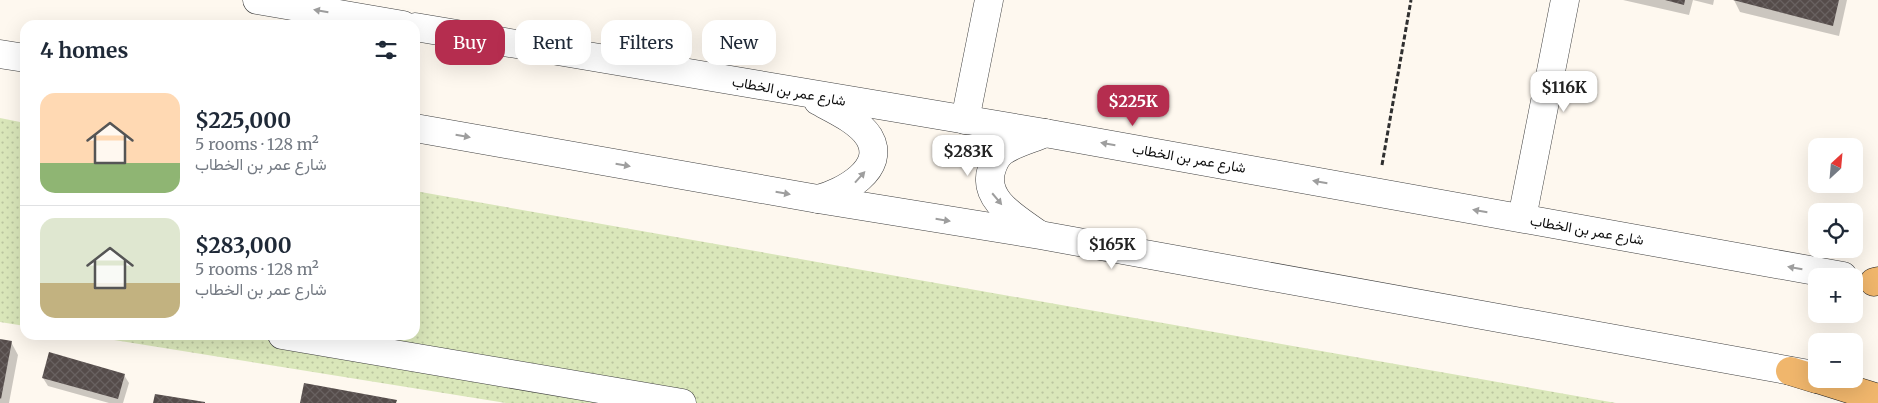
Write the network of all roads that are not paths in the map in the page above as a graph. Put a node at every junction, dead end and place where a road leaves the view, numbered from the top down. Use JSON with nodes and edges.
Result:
{"nodes":[{"id":1,"x":257,"y":0,"type":"edge"},
{"id":2,"x":989,"y":0,"type":"edge"},
{"id":3,"x":1564,"y":0,"type":"edge"},
{"id":4,"x":374,"y":20,"type":"edge"},
{"id":5,"x":420,"y":28,"type":"edge"},
{"id":6,"x":0,"y":54,"type":"edge"},
{"id":7,"x":20,"y":57,"type":"edge"},
{"id":8,"x":804,"y":93,"type":"junction"},
{"id":9,"x":965,"y":120,"type":"junction"},
{"id":10,"x":420,"y":129,"type":"edge"},
{"id":11,"x":1046,"y":133,"type":"junction"},
{"id":12,"x":818,"y":199,"type":"junction"},
{"id":13,"x":1522,"y":218,"type":"junction"},
{"id":14,"x":1040,"y":235,"type":"junction"},
{"id":15,"x":1808,"y":270,"type":"edge"},
{"id":16,"x":311,"y":340,"type":"edge"},
{"id":17,"x":1808,"y":376,"type":"edge"},
{"id":18,"x":1863,"y":383,"type":"edge"},
{"id":19,"x":1878,"y":386,"type":"edge"},
{"id":20,"x":1847,"y":388,"type":"edge"},
{"id":21,"x":1878,"y":398,"type":"edge"},
{"id":22,"x":682,"y":403,"type":"edge"}],
"edges":[{"from":4,"to":1,"type":"street","one_way":true},
{"from":2,"to":9,"type":"street"},
{"from":3,"to":13,"type":"street"},
{"from":5,"to":8,"type":"street","name":"شارع عمر بن الخطاب"},
{"from":6,"to":7,"type":"street"},
{"from":8,"to":9,"type":"street","name":"شارع عمر بن الخطاب"},
{"from":12,"to":8,"type":"street","one_way":true},
{"from":9,"to":11,"type":"street","name":"شارع عمر بن الخطاب"},
{"from":10,"to":12,"type":"street","one_way":true},
{"from":13,"to":11,"type":"street","name":"شارع عمر بن الخطاب","one_way":true},
{"from":11,"to":14,"type":"street","one_way":true},
{"from":12,"to":14,"type":"street","one_way":true},
{"from":15,"to":13,"type":"street","name":"شارع عمر بن الخطاب","one_way":true},
{"from":14,"to":17,"type":"street"},
{"from":16,"to":22,"type":"street"},
{"from":18,"to":19,"type":"street"},
{"from":20,"to":21,"type":"main road"}]}
